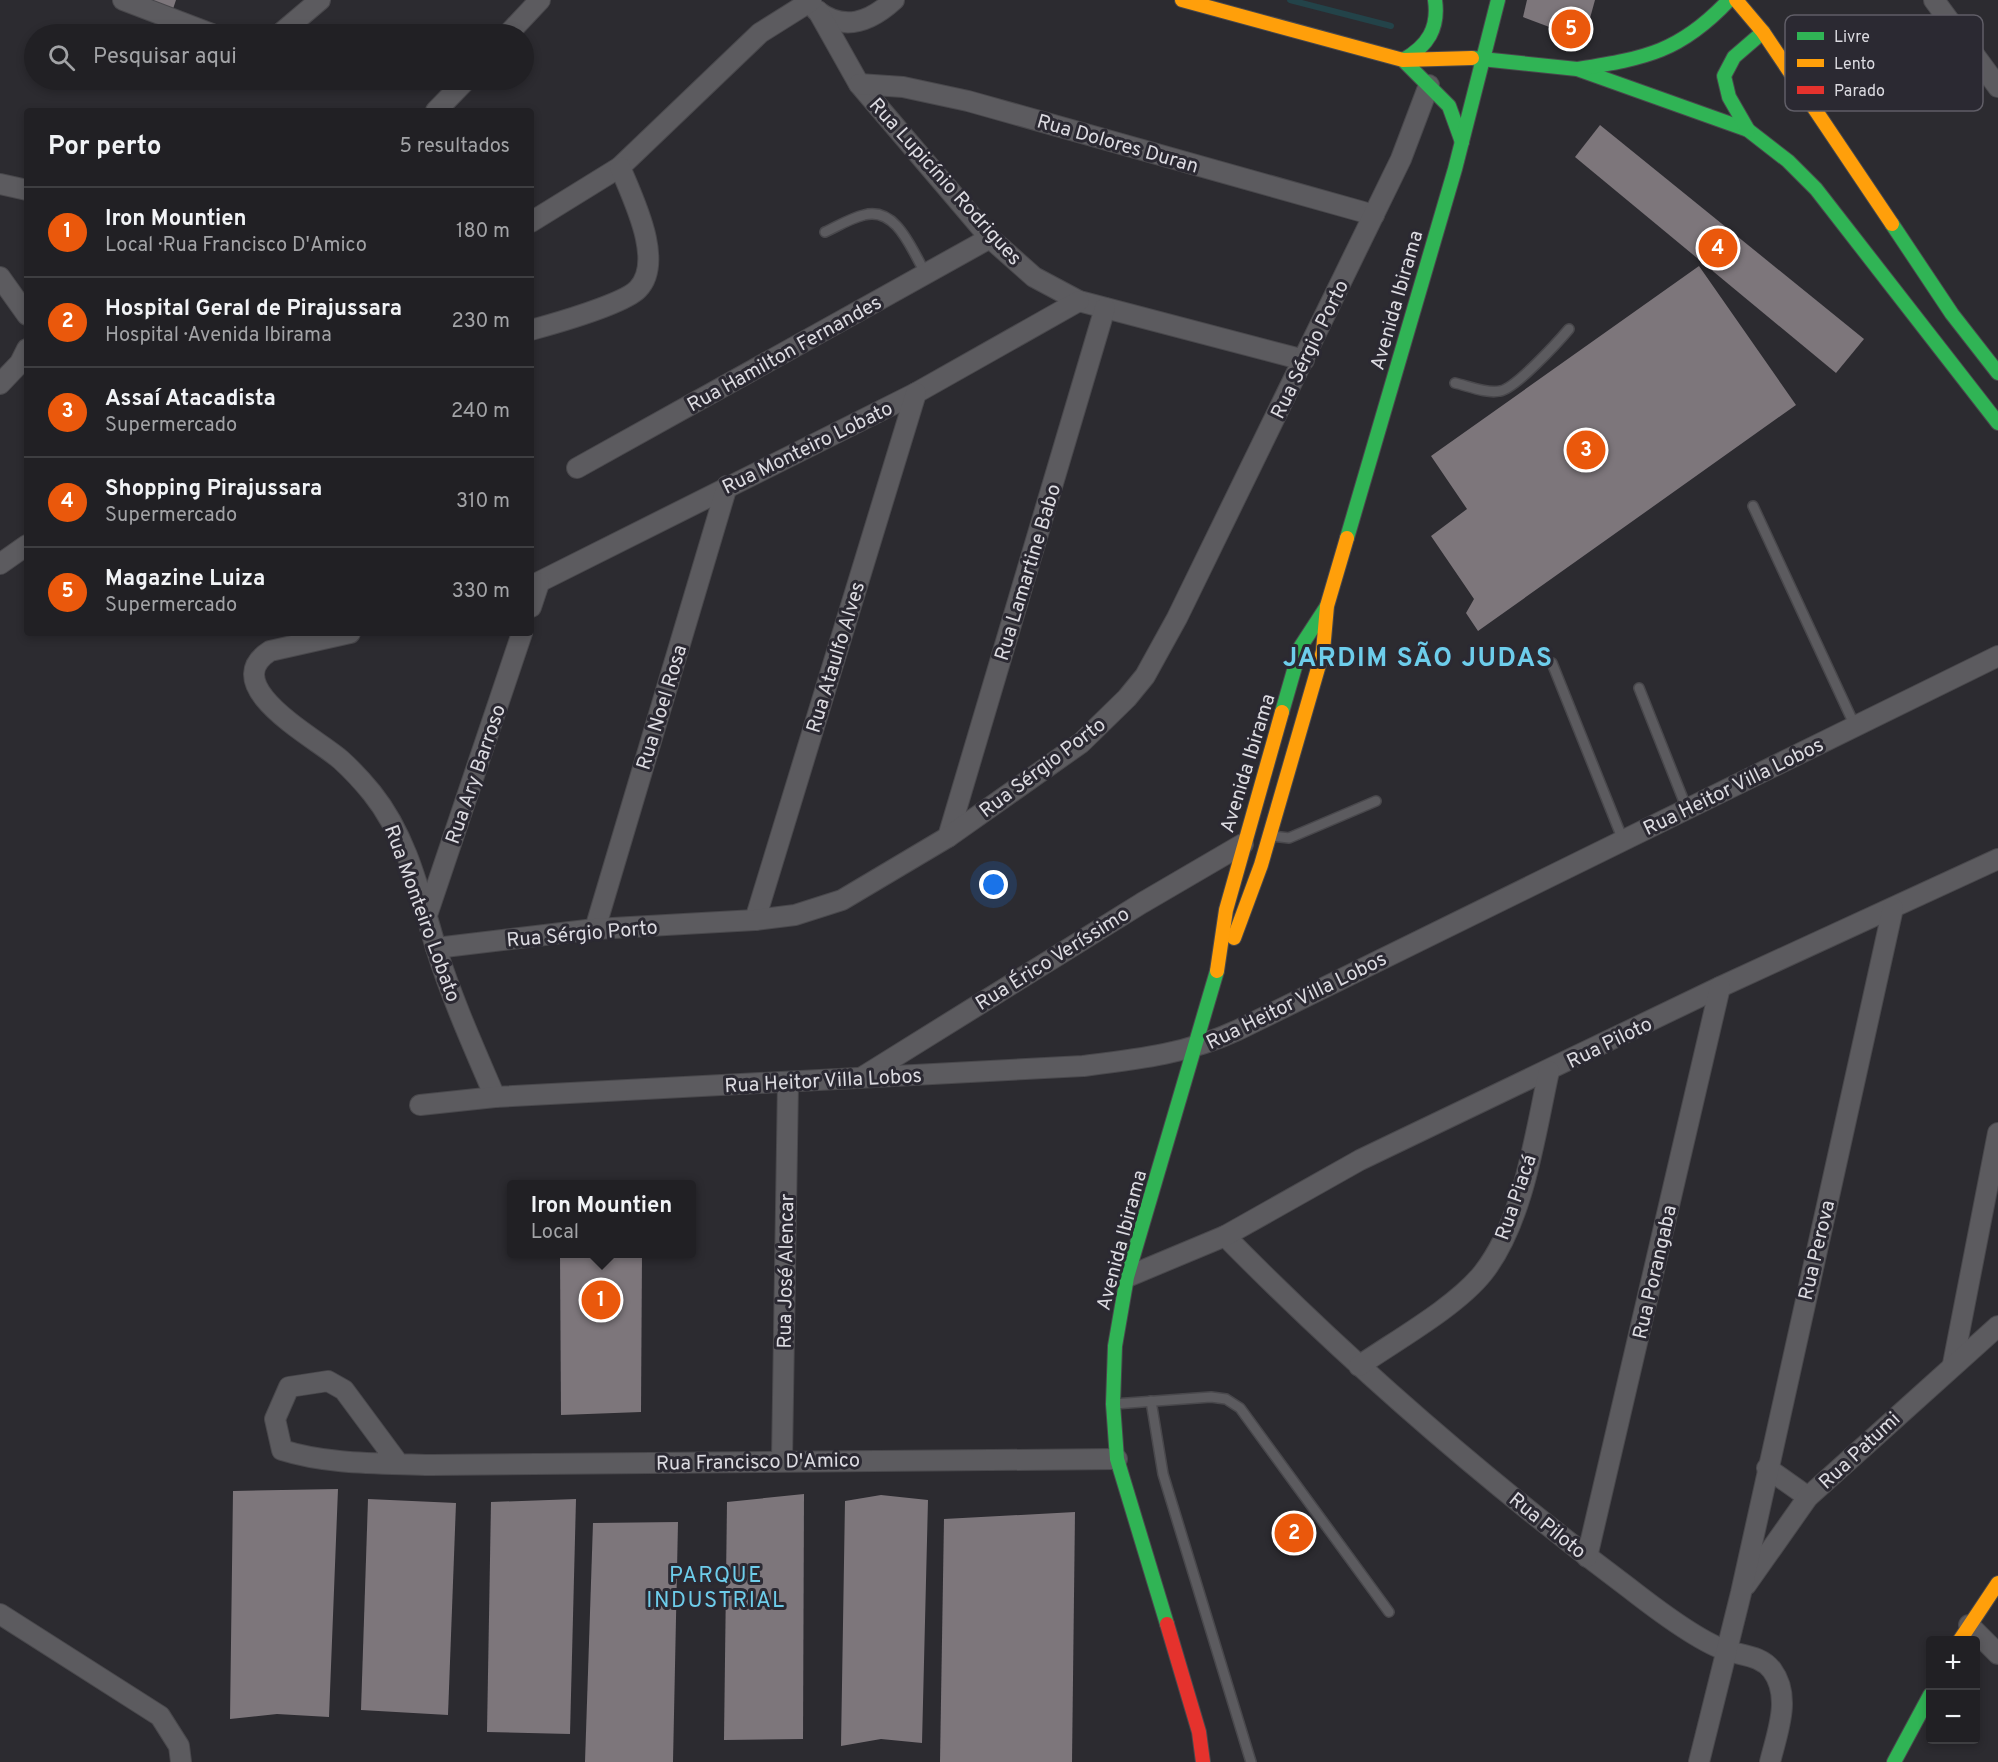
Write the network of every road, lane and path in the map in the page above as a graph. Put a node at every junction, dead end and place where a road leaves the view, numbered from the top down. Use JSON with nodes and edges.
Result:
{"nodes":[{"id":1,"x":123,"y":0,"type":"edge"},
{"id":2,"x":320,"y":0,"type":"edge"},
{"id":3,"x":540,"y":0,"type":"edge"},
{"id":4,"x":894,"y":0,"type":"edge"},
{"id":5,"x":1182,"y":0,"type":"edge"},
{"id":6,"x":1435,"y":0,"type":"edge"},
{"id":7,"x":1729,"y":0,"type":"edge"},
{"id":8,"x":1736,"y":0,"type":"edge"},
{"id":9,"x":1934,"y":0,"type":"edge"},
{"id":10,"x":1494,"y":1,"type":"edge"},
{"id":11,"x":813,"y":4,"type":"edge"},
{"id":12,"x":1945,"y":15,"type":"edge"},
{"id":13,"x":863,"y":22,"type":"junction"},
{"id":14,"x":186,"y":24,"type":"edge"},
{"id":15,"x":292,"y":24,"type":"edge"},
{"id":16,"x":517,"y":24,"type":"edge"},
{"id":17,"x":1763,"y":32,"type":"junction"},
{"id":18,"x":843,"y":56,"type":"junction"},
{"id":19,"x":1484,"y":58,"type":"junction"},
{"id":20,"x":1403,"y":60,"type":"junction"},
{"id":21,"x":1520,"y":63,"type":"junction"},
{"id":22,"x":1785,"y":65,"type":"edge"},
{"id":23,"x":1983,"y":67,"type":"edge"},
{"id":24,"x":1577,"y":69,"type":"junction"},
{"id":25,"x":859,"y":84,"type":"junction"},
{"id":26,"x":1429,"y":85,"type":"junction"},
{"id":27,"x":1998,"y":87,"type":"edge"},
{"id":28,"x":456,"y":90,"type":"edge"},
{"id":29,"x":439,"y":108,"type":"edge"},
{"id":30,"x":1816,"y":111,"type":"edge"},
{"id":31,"x":1748,"y":130,"type":"junction"},
{"id":32,"x":1462,"y":142,"type":"junction"},
{"id":33,"x":620,"y":167,"type":"junction"},
{"id":34,"x":0,"y":184,"type":"edge"},
{"id":35,"x":24,"y":189,"type":"edge"},
{"id":36,"x":1374,"y":215,"type":"junction"},
{"id":37,"x":534,"y":220,"type":"edge"},
{"id":38,"x":825,"y":232,"type":"dead end"},
{"id":39,"x":990,"y":238,"type":"junction"},
{"id":40,"x":926,"y":274,"type":"junction"},
{"id":41,"x":0,"y":277,"type":"edge"},
{"id":42,"x":1079,"y":301,"type":"junction"},
{"id":43,"x":1105,"y":308,"type":"junction"},
{"id":44,"x":24,"y":309,"type":"edge"},
{"id":45,"x":534,"y":329,"type":"edge"},
{"id":46,"x":1569,"y":329,"type":"dead end"},
{"id":47,"x":24,"y":355,"type":"edge"},
{"id":48,"x":1304,"y":360,"type":"junction"},
{"id":49,"x":1998,"y":373,"type":"edge"},
{"id":50,"x":1455,"y":382,"type":"dead end"},
{"id":51,"x":0,"y":384,"type":"edge"},
{"id":52,"x":916,"y":393,"type":"junction"},
{"id":53,"x":1998,"y":423,"type":"edge"},
{"id":54,"x":577,"y":468,"type":"dead end"},
{"id":55,"x":727,"y":486,"type":"junction"},
{"id":56,"x":1752,"y":506,"type":"dead end"},
{"id":57,"x":24,"y":547,"type":"edge"},
{"id":58,"x":0,"y":564,"type":"edge"},
{"id":59,"x":535,"y":584,"type":"edge"},
{"id":60,"x":1327,"y":606,"type":"junction"},
{"id":61,"x":337,"y":636,"type":"edge"},
{"id":62,"x":521,"y":636,"type":"edge"},
{"id":63,"x":1998,"y":656,"type":"edge"},
{"id":64,"x":1552,"y":663,"type":"dead end"},
{"id":65,"x":1640,"y":688,"type":"dead end"},
{"id":66,"x":1855,"y":726,"type":"junction"},
{"id":67,"x":1376,"y":801,"type":"dead end"},
{"id":68,"x":1687,"y":809,"type":"junction"},
{"id":69,"x":1269,"y":836,"type":"junction"},
{"id":70,"x":948,"y":837,"type":"junction"},
{"id":71,"x":1623,"y":840,"type":"junction"},
{"id":72,"x":1243,"y":844,"type":"junction"},
{"id":73,"x":1998,"y":859,"type":"edge"},
{"id":74,"x":1893,"y":908,"type":"junction"},
{"id":75,"x":427,"y":915,"type":"junction"},
{"id":76,"x":754,"y":920,"type":"junction"},
{"id":77,"x":595,"y":929,"type":"junction"},
{"id":78,"x":436,"y":948,"type":"junction"},
{"id":79,"x":1217,"y":975,"type":"junction"},
{"id":80,"x":1720,"y":987,"type":"junction"},
{"id":81,"x":1195,"y":1048,"type":"junction"},
{"id":82,"x":1549,"y":1071,"type":"junction"},
{"id":83,"x":864,"y":1076,"type":"junction"},
{"id":84,"x":788,"y":1082,"type":"junction"},
{"id":85,"x":495,"y":1097,"type":"junction"},
{"id":86,"x":420,"y":1105,"type":"dead end"},
{"id":87,"x":1998,"y":1133,"type":"edge"},
{"id":88,"x":1225,"y":1236,"type":"junction"},
{"id":89,"x":1127,"y":1277,"type":"junction"},
{"id":90,"x":1998,"y":1326,"type":"edge"},
{"id":91,"x":1953,"y":1364,"type":"junction"},
{"id":92,"x":1359,"y":1366,"type":"junction"},
{"id":93,"x":1151,"y":1401,"type":"junction"},
{"id":94,"x":1113,"y":1404,"type":"junction"},
{"id":95,"x":1117,"y":1459,"type":"junction"},
{"id":96,"x":782,"y":1460,"type":"junction"},
{"id":97,"x":398,"y":1464,"type":"junction"},
{"id":98,"x":1767,"y":1468,"type":"junction"},
{"id":99,"x":1808,"y":1497,"type":"junction"},
{"id":100,"x":1587,"y":1557,"type":"junction"},
{"id":101,"x":1998,"y":1583,"type":"edge"},
{"id":102,"x":1741,"y":1593,"type":"junction"},
{"id":103,"x":1389,"y":1612,"type":"dead end"},
{"id":104,"x":0,"y":1614,"type":"edge"},
{"id":105,"x":1965,"y":1633,"type":"edge"},
{"id":106,"x":1725,"y":1650,"type":"junction"},
{"id":107,"x":1998,"y":1654,"type":"edge"},
{"id":108,"x":1926,"y":1702,"type":"edge"},
{"id":109,"x":181,"y":1762,"type":"edge"},
{"id":110,"x":1203,"y":1762,"type":"edge"},
{"id":111,"x":1251,"y":1762,"type":"edge"},
{"id":112,"x":1699,"y":1762,"type":"edge"},
{"id":113,"x":1770,"y":1762,"type":"edge"},
{"id":114,"x":1894,"y":1762,"type":"edge"}],
"edges":[{"from":1,"to":14,"type":"street"},
{"from":2,"to":15,"type":"street"},
{"from":3,"to":16,"type":"street"},
{"from":4,"to":13,"type":"street"},
{"from":5,"to":20,"type":"main road"},
{"from":6,"to":20,"type":"main road"},
{"from":7,"to":24,"type":"main road"},
{"from":8,"to":17,"type":"main road"},
{"from":9,"to":12,"type":"street"},
{"from":10,"to":19,"type":"main road","name":"Avenida Ibirama"},
{"from":10,"to":21,"type":"main road","name":"Avenida Ibirama"},
{"from":11,"to":13,"type":"street"},
{"from":11,"to":18,"type":"street","name":"Rua Lupicínio Rodrigues"},
{"from":11,"to":33,"type":"street"},
{"from":13,"to":18,"type":"street"},
{"from":17,"to":22,"type":"main road"},
{"from":17,"to":31,"type":"main road"},
{"from":18,"to":25,"type":"street","name":"Rua Lupicínio Rodrigues"},
{"from":19,"to":20,"type":"main road"},
{"from":19,"to":21,"type":"main road"},
{"from":19,"to":32,"type":"main road","name":"Avenida Ibirama"},
{"from":20,"to":26,"type":"main road"},
{"from":21,"to":24,"type":"main road"},
{"from":23,"to":27,"type":"street"},
{"from":24,"to":31,"type":"main road"},
{"from":25,"to":36,"type":"street","name":"Rua Dolores Duran"},
{"from":25,"to":39,"type":"street","name":"Rua Lupicínio Rodrigues"},
{"from":26,"to":32,"type":"main road"},
{"from":26,"to":36,"type":"street","name":"Rua Sérgio Porto"},
{"from":28,"to":29,"type":"street"},
{"from":30,"to":49,"type":"main road"},
{"from":31,"to":53,"type":"main road"},
{"from":32,"to":60,"type":"main road","name":"Avenida Ibirama"},
{"from":33,"to":37,"type":"street"},
{"from":33,"to":45,"type":"street"},
{"from":34,"to":35,"type":"street"},
{"from":36,"to":48,"type":"street","name":"Rua Sérgio Porto"},
{"from":38,"to":40,"type":"lane"},
{"from":39,"to":40,"type":"street","name":"Rua Hamilton Fernandes"},
{"from":39,"to":42,"type":"street","name":"Rua Lupicínio Rodrigues"},
{"from":40,"to":54,"type":"street","name":"Rua Hamilton Fernandes"},
{"from":41,"to":44,"type":"street"},
{"from":42,"to":43,"type":"street","name":"Rua Lupicínio Rodrigues"},
{"from":42,"to":52,"type":"street","name":"Rua Monteiro Lobato"},
{"from":43,"to":48,"type":"street","name":"Rua Lupicínio Rodrigues"},
{"from":43,"to":70,"type":"street","name":"Rua Lamartine Babo"},
{"from":46,"to":50,"type":"lane"},
{"from":47,"to":51,"type":"street"},
{"from":48,"to":70,"type":"street","name":"Rua Sérgio Porto"},
{"from":52,"to":55,"type":"street","name":"Rua Monteiro Lobato"},
{"from":52,"to":76,"type":"street","name":"Rua Ataulfo Alves"},
{"from":55,"to":59,"type":"street","name":"Rua Monteiro Lobato"},
{"from":55,"to":77,"type":"street","name":"Rua Noel Rosa"},
{"from":56,"to":66,"type":"lane"},
{"from":57,"to":58,"type":"street"},
{"from":60,"to":69,"type":"main road","name":"Avenida Ibirama"},
{"from":60,"to":72,"type":"main road","name":"Avenida Ibirama"},
{"from":61,"to":75,"type":"street","name":"Rua Monteiro Lobato"},
{"from":62,"to":75,"type":"street","name":"Rua Ary Barroso"},
{"from":63,"to":66,"type":"street","name":"Rua Heitor Villa Lobos"},
{"from":64,"to":71,"type":"lane"},
{"from":65,"to":68,"type":"lane"},
{"from":66,"to":68,"type":"street","name":"Rua Heitor Villa Lobos"},
{"from":67,"to":69,"type":"lane"},
{"from":68,"to":71,"type":"street","name":"Rua Heitor Villa Lobos"},
{"from":69,"to":72,"type":"lane"},
{"from":69,"to":79,"type":"main road","name":"Avenida Ibirama"},
{"from":70,"to":76,"type":"street","name":"Rua Sérgio Porto"},
{"from":71,"to":81,"type":"street","name":"Rua Heitor Villa Lobos"},
{"from":72,"to":79,"type":"main road","name":"Avenida Ibirama"},
{"from":72,"to":83,"type":"street","name":"Rua Érico Veríssimo"},
{"from":73,"to":74,"type":"street","name":"Rua Piloto"},
{"from":74,"to":80,"type":"street","name":"Rua Piloto"},
{"from":74,"to":98,"type":"street","name":"Rua Perova"},
{"from":75,"to":78,"type":"street","name":"Rua Monteiro Lobato"},
{"from":76,"to":77,"type":"street","name":"Rua Sérgio Porto"},
{"from":77,"to":78,"type":"street","name":"Rua Sérgio Porto"},
{"from":78,"to":85,"type":"street","name":"Rua Monteiro Lobato"},
{"from":79,"to":81,"type":"main road","name":"Avenida Ibirama"},
{"from":80,"to":82,"type":"street","name":"Rua Piloto"},
{"from":80,"to":100,"type":"street","name":"Rua Porangaba"},
{"from":81,"to":83,"type":"street","name":"Rua Heitor Villa Lobos"},
{"from":81,"to":89,"type":"main road","name":"Avenida Ibirama"},
{"from":82,"to":88,"type":"street","name":"Rua Piloto"},
{"from":82,"to":92,"type":"street","name":"Rua Piacá"},
{"from":83,"to":84,"type":"street","name":"Rua Heitor Villa Lobos"},
{"from":84,"to":85,"type":"street","name":"Rua Heitor Villa Lobos"},
{"from":84,"to":96,"type":"street","name":"Rua José Alencar"},
{"from":85,"to":86,"type":"street","name":"Rua Heitor Villa Lobos"},
{"from":87,"to":91,"type":"street"},
{"from":88,"to":89,"type":"street","name":"Rua Piloto"},
{"from":88,"to":92,"type":"street","name":"Rua Piloto"},
{"from":89,"to":94,"type":"main road","name":"Avenida Ibirama"},
{"from":90,"to":91,"type":"street","name":"Rua Patumi"},
{"from":91,"to":99,"type":"street","name":"Rua Patumi"},
{"from":92,"to":100,"type":"street","name":"Rua Piloto"},
{"from":93,"to":94,"type":"lane"},
{"from":93,"to":103,"type":"lane"},
{"from":93,"to":111,"type":"lane"},
{"from":94,"to":95,"type":"main road","name":"Avenida Ibirama"},
{"from":95,"to":96,"type":"street","name":"Rua Francisco D'Amico"},
{"from":95,"to":110,"type":"main road","name":"Avenida Ibirama"},
{"from":96,"to":97,"type":"street","name":"Rua Francisco D'Amico"},
{"from":97,"to":97,"type":"street","name":"Rua Francisco D'Amico"},
{"from":98,"to":99,"type":"street"},
{"from":98,"to":102,"type":"street","name":"Rua Perova"},
{"from":99,"to":102,"type":"street","name":"Rua Patumi"},
{"from":100,"to":106,"type":"street","name":"Rua Piloto"},
{"from":101,"to":105,"type":"main road"},
{"from":102,"to":106,"type":"street","name":"Rua Perova"},
{"from":104,"to":109,"type":"street"},
{"from":105,"to":107,"type":"street"},
{"from":106,"to":112,"type":"street","name":"Rua Perova"},
{"from":106,"to":113,"type":"street","name":"Rua Piloto"},
{"from":108,"to":114,"type":"main road"}]}
